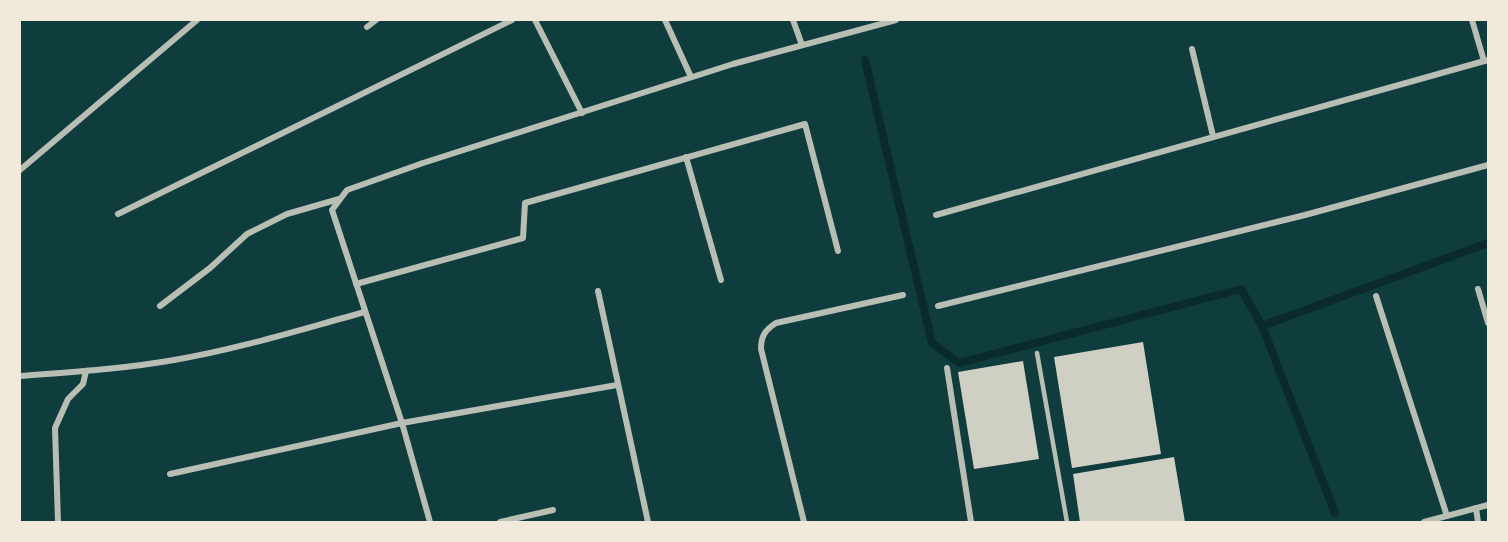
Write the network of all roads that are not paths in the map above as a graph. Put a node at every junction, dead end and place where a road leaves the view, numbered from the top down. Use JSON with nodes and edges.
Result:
{"nodes":[{"id":1,"x":197,"y":20,"type":"edge"},
{"id":2,"x":376,"y":20,"type":"edge"},
{"id":3,"x":512,"y":20,"type":"edge"},
{"id":4,"x":535,"y":20,"type":"edge"},
{"id":5,"x":665,"y":20,"type":"edge"},
{"id":6,"x":793,"y":20,"type":"edge"},
{"id":7,"x":896,"y":20,"type":"edge"},
{"id":8,"x":1473,"y":20,"type":"edge"},
{"id":9,"x":367,"y":27,"type":"dead end"},
{"id":10,"x":802,"y":45,"type":"junction"},
{"id":11,"x":1192,"y":49,"type":"dead end"},
{"id":12,"x":1486,"y":60,"type":"edge"},
{"id":13,"x":691,"y":77,"type":"junction"},
{"id":14,"x":582,"y":113,"type":"junction"},
{"id":15,"x":1213,"y":136,"type":"junction"},
{"id":16,"x":687,"y":157,"type":"junction"},
{"id":17,"x":1488,"y":165,"type":"edge"},
{"id":18,"x":20,"y":170,"type":"edge"},
{"id":19,"x":341,"y":198,"type":"junction"},
{"id":20,"x":118,"y":214,"type":"dead end"},
{"id":21,"x":936,"y":214,"type":"dead end"},
{"id":22,"x":838,"y":250,"type":"dead end"},
{"id":23,"x":721,"y":280,"type":"dead end"},
{"id":24,"x":356,"y":284,"type":"junction"},
{"id":25,"x":1478,"y":289,"type":"dead end"},
{"id":26,"x":598,"y":291,"type":"dead end"},
{"id":27,"x":903,"y":295,"type":"dead end"},
{"id":28,"x":1376,"y":296,"type":"dead end"},
{"id":29,"x":160,"y":306,"type":"dead end"},
{"id":30,"x":938,"y":306,"type":"dead end"},
{"id":31,"x":365,"y":312,"type":"junction"},
{"id":32,"x":1488,"y":323,"type":"edge"},
{"id":33,"x":1036,"y":353,"type":"dead end"},
{"id":34,"x":947,"y":368,"type":"dead end"},
{"id":35,"x":86,"y":371,"type":"junction"},
{"id":36,"x":20,"y":376,"type":"edge"},
{"id":37,"x":617,"y":385,"type":"junction"},
{"id":38,"x":402,"y":423,"type":"junction"},
{"id":39,"x":170,"y":474,"type":"dead end"},
{"id":40,"x":1488,"y":505,"type":"edge"},
{"id":41,"x":1476,"y":508,"type":"junction"},
{"id":42,"x":553,"y":510,"type":"dead end"},
{"id":43,"x":1447,"y":516,"type":"junction"},
{"id":44,"x":58,"y":522,"type":"edge"},
{"id":45,"x":430,"y":522,"type":"edge"},
{"id":46,"x":500,"y":522,"type":"edge"},
{"id":47,"x":648,"y":522,"type":"edge"},
{"id":48,"x":804,"y":522,"type":"edge"},
{"id":49,"x":971,"y":522,"type":"edge"},
{"id":50,"x":1067,"y":522,"type":"edge"},
{"id":51,"x":1424,"y":522,"type":"edge"},
{"id":52,"x":1478,"y":522,"type":"edge"}],
"edges":[{"from":1,"to":18,"type":"street"},
{"from":2,"to":9,"type":"street"},
{"from":3,"to":20,"type":"street"},
{"from":4,"to":14,"type":"street"},
{"from":5,"to":13,"type":"street"},
{"from":6,"to":10,"type":"street"},
{"from":7,"to":10,"type":"street"},
{"from":8,"to":12,"type":"street"},
{"from":10,"to":13,"type":"street"},
{"from":11,"to":15,"type":"street"},
{"from":12,"to":15,"type":"street"},
{"from":13,"to":14,"type":"street"},
{"from":14,"to":19,"type":"street"},
{"from":15,"to":21,"type":"street"},
{"from":16,"to":22,"type":"street"},
{"from":16,"to":23,"type":"street"},
{"from":16,"to":24,"type":"street"},
{"from":17,"to":30,"type":"street"},
{"from":19,"to":24,"type":"street"},
{"from":19,"to":29,"type":"street"},
{"from":24,"to":31,"type":"street"},
{"from":25,"to":32,"type":"street"},
{"from":26,"to":37,"type":"street"},
{"from":27,"to":48,"type":"street"},
{"from":28,"to":43,"type":"street"},
{"from":31,"to":35,"type":"street"},
{"from":31,"to":38,"type":"street"},
{"from":33,"to":50,"type":"lane"},
{"from":34,"to":49,"type":"street"},
{"from":35,"to":36,"type":"street"},
{"from":35,"to":44,"type":"street"},
{"from":37,"to":38,"type":"street"},
{"from":37,"to":47,"type":"street"},
{"from":38,"to":39,"type":"street"},
{"from":38,"to":45,"type":"street"},
{"from":40,"to":41,"type":"street"},
{"from":41,"to":43,"type":"street"},
{"from":41,"to":52,"type":"street"},
{"from":42,"to":46,"type":"street"},
{"from":43,"to":51,"type":"street"}]}
